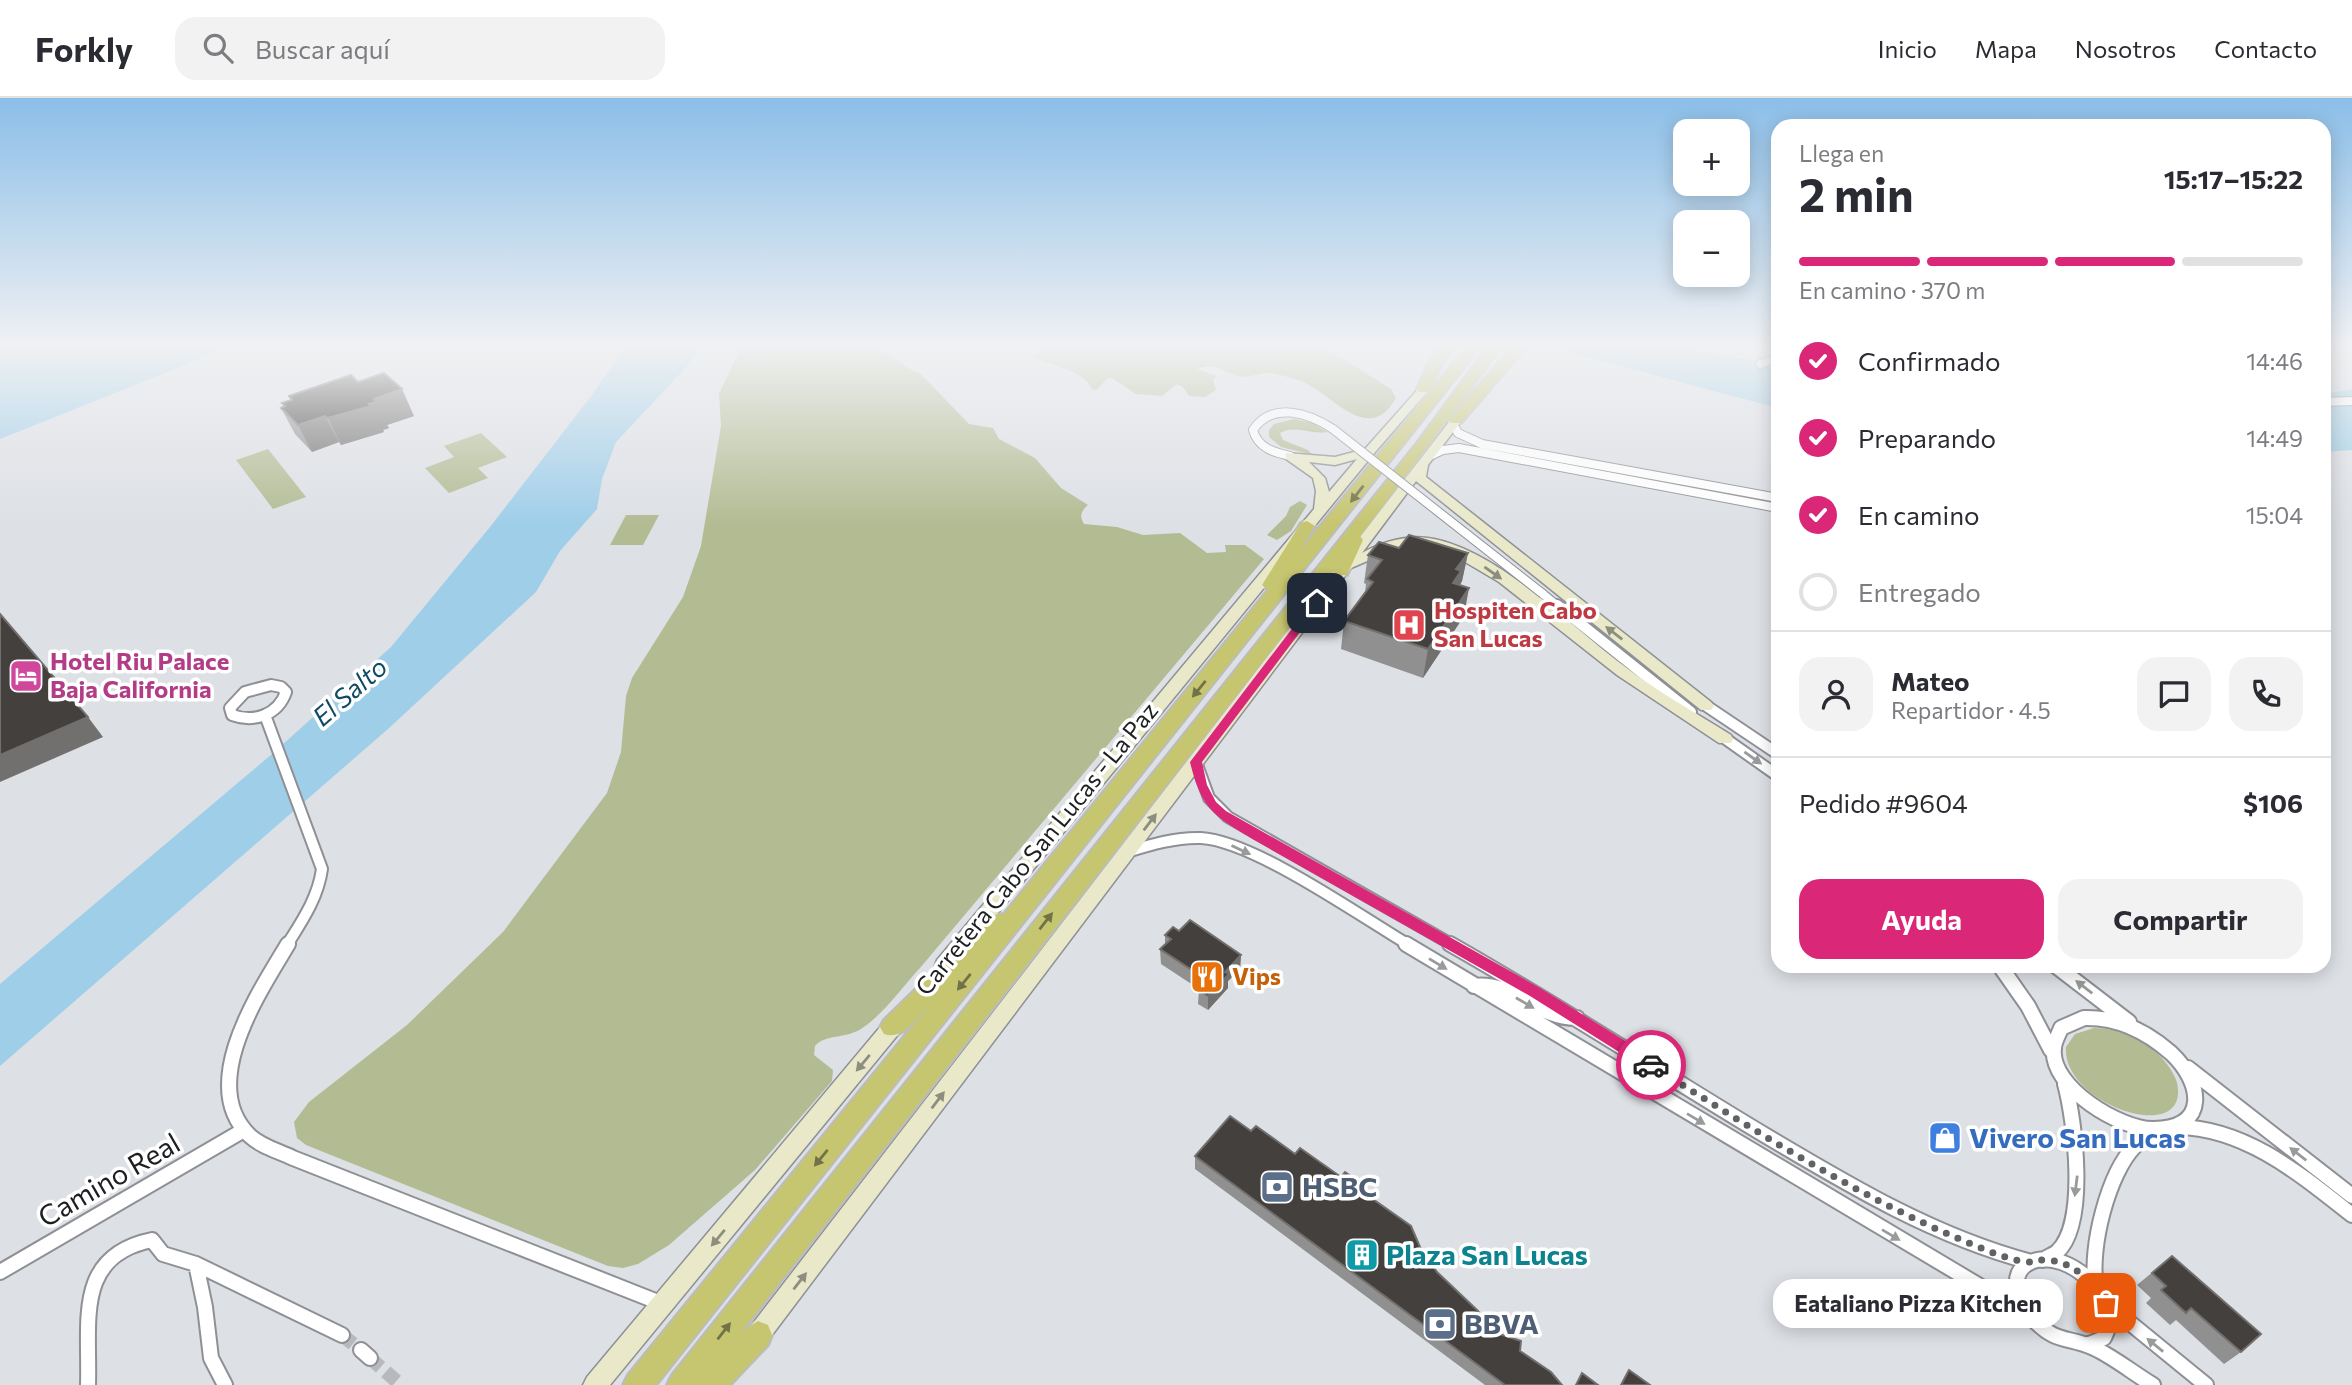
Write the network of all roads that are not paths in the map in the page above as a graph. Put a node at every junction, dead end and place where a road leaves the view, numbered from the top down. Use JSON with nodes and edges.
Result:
{"nodes":[{"id":1,"x":1410,"y":405,"type":"edge"},
{"id":2,"x":1426,"y":405,"type":"edge"},
{"id":3,"x":1450,"y":405,"type":"edge"},
{"id":4,"x":1456,"y":405,"type":"edge"},
{"id":5,"x":1470,"y":405,"type":"edge"},
{"id":6,"x":1455,"y":422,"type":"junction"},
{"id":7,"x":1371,"y":448,"type":"junction"},
{"id":8,"x":1290,"y":456,"type":"junction"},
{"id":9,"x":1425,"y":461,"type":"junction"},
{"id":10,"x":1697,"y":488,"type":"junction"},
{"id":11,"x":1771,"y":497,"type":"edge"},
{"id":12,"x":1771,"y":506,"type":"edge"},
{"id":13,"x":1367,"y":513,"type":"junction"},
{"id":14,"x":1312,"y":519,"type":"junction"},
{"id":15,"x":1341,"y":571,"type":"junction"},
{"id":16,"x":1227,"y":654,"type":"junction"},
{"id":17,"x":1622,"y":656,"type":"junction"},
{"id":18,"x":1706,"y":706,"type":"junction"},
{"id":19,"x":265,"y":715,"type":"junction"},
{"id":20,"x":1725,"y":739,"type":"junction"},
{"id":21,"x":1771,"y":749,"type":"edge"},
{"id":22,"x":1196,"y":762,"type":"junction"},
{"id":23,"x":1771,"y":771,"type":"edge"},
{"id":24,"x":1127,"y":852,"type":"junction"},
{"id":25,"x":1068,"y":854,"type":"junction"},
{"id":26,"x":2005,"y":973,"type":"edge"},
{"id":27,"x":2065,"y":973,"type":"edge"},
{"id":28,"x":1474,"y":986,"type":"junction"},
{"id":29,"x":1577,"y":1018,"type":"junction"},
{"id":30,"x":892,"y":1027,"type":"junction"},
{"id":31,"x":2151,"y":1037,"type":"junction"},
{"id":32,"x":2173,"y":1054,"type":"junction"},
{"id":33,"x":2057,"y":1066,"type":"junction"},
{"id":34,"x":2168,"y":1128,"type":"junction"},
{"id":35,"x":244,"y":1130,"type":"junction"},
{"id":36,"x":2352,"y":1196,"type":"edge"},
{"id":37,"x":2352,"y":1216,"type":"edge"},
{"id":38,"x":2037,"y":1261,"type":"junction"},
{"id":39,"x":196,"y":1265,"type":"junction"},
{"id":40,"x":0,"y":1272,"type":"edge"},
{"id":41,"x":2103,"y":1297,"type":"junction"},
{"id":42,"x":663,"y":1304,"type":"junction"},
{"id":43,"x":2030,"y":1316,"type":"junction"},
{"id":44,"x":342,"y":1335,"type":"tunnel mouth"},
{"id":45,"x":758,"y":1335,"type":"junction"},
{"id":46,"x":2087,"y":1345,"type":"junction"},
{"id":47,"x":88,"y":1385,"type":"edge"},
{"id":48,"x":225,"y":1385,"type":"edge"},
{"id":49,"x":595,"y":1385,"type":"edge"},
{"id":50,"x":638,"y":1385,"type":"edge"},
{"id":51,"x":682,"y":1385,"type":"edge"},
{"id":52,"x":710,"y":1385,"type":"edge"},
{"id":53,"x":720,"y":1385,"type":"edge"},
{"id":54,"x":2153,"y":1385,"type":"edge"},
{"id":55,"x":2206,"y":1385,"type":"edge"}],
"edges":[{"from":1,"to":7,"type":"main road"},
{"from":2,"to":16,"type":"highway","name":"Carretera Cabo San Lucas - La Paz","one_way":true},
{"from":3,"to":13,"type":"highway","name":"Carretera Cabo San Lucas - La Paz"},
{"from":4,"to":6,"type":"highway"},
{"from":5,"to":6,"type":"highway"},
{"from":6,"to":9,"type":"main road"},
{"from":6,"to":10,"type":"street"},
{"from":7,"to":8,"type":"main road"},
{"from":7,"to":14,"type":"main road"},
{"from":8,"to":14,"type":"main road"},
{"from":8,"to":17,"type":"street","bridge":true},
{"from":9,"to":10,"type":"street"},
{"from":9,"to":15,"type":"main road"},
{"from":18,"to":9,"type":"main road","one_way":true},
{"from":10,"to":11,"type":"street"},
{"from":10,"to":12,"type":"street"},
{"from":13,"to":15,"type":"highway"},
{"from":51,"to":13,"type":"highway","name":"Carretera Cabo San Lucas - La Paz","one_way":true},
{"from":14,"to":16,"type":"highway"},
{"from":14,"to":30,"type":"main road"},
{"from":15,"to":20,"type":"main road","one_way":true},
{"from":15,"to":22,"type":"main road"},
{"from":16,"to":25,"type":"highway","name":"Carretera Cabo San Lucas - La Paz","one_way":true},
{"from":17,"to":18,"type":"street"},
{"from":17,"to":20,"type":"street"},
{"from":18,"to":21,"type":"street"},
{"from":19,"to":19,"type":"street"},
{"from":19,"to":35,"type":"street"},
{"from":20,"to":23,"type":"street","one_way":true},
{"from":24,"to":22,"type":"main road","one_way":true},
{"from":22,"to":29,"type":"street"},
{"from":24,"to":28,"type":"street","one_way":true},
{"from":45,"to":24,"type":"main road","one_way":true},
{"from":25,"to":30,"type":"highway"},
{"from":25,"to":50,"type":"highway","name":"Carretera Cabo San Lucas - La Paz","one_way":true},
{"from":26,"to":33,"type":"street"},
{"from":31,"to":27,"type":"street","one_way":true},
{"from":28,"to":29,"type":"street","one_way":true},
{"from":28,"to":43,"type":"street","one_way":true},
{"from":29,"to":38,"type":"street"},
{"from":30,"to":42,"type":"main road","one_way":true},
{"from":31,"to":32,"type":"street"},
{"from":31,"to":33,"type":"street"},
{"from":32,"to":34,"type":"street"},
{"from":36,"to":32,"type":"street","one_way":true},
{"from":33,"to":34,"type":"street"},
{"from":33,"to":38,"type":"street","one_way":true},
{"from":34,"to":37,"type":"street"},
{"from":34,"to":41,"type":"street"},
{"from":35,"to":40,"type":"street","name":"Camino Real"},
{"from":35,"to":42,"type":"street"},
{"from":38,"to":41,"type":"street"},
{"from":38,"to":43,"type":"street"},
{"from":39,"to":44,"type":"street"},
{"from":39,"to":47,"type":"street"},
{"from":39,"to":48,"type":"street"},
{"from":41,"to":46,"type":"street"},
{"from":55,"to":41,"type":"street","one_way":true},
{"from":42,"to":49,"type":"main road"},
{"from":43,"to":46,"type":"street"},
{"from":45,"to":52,"type":"highway"},
{"from":45,"to":53,"type":"main road"},
{"from":46,"to":54,"type":"street"}]}
